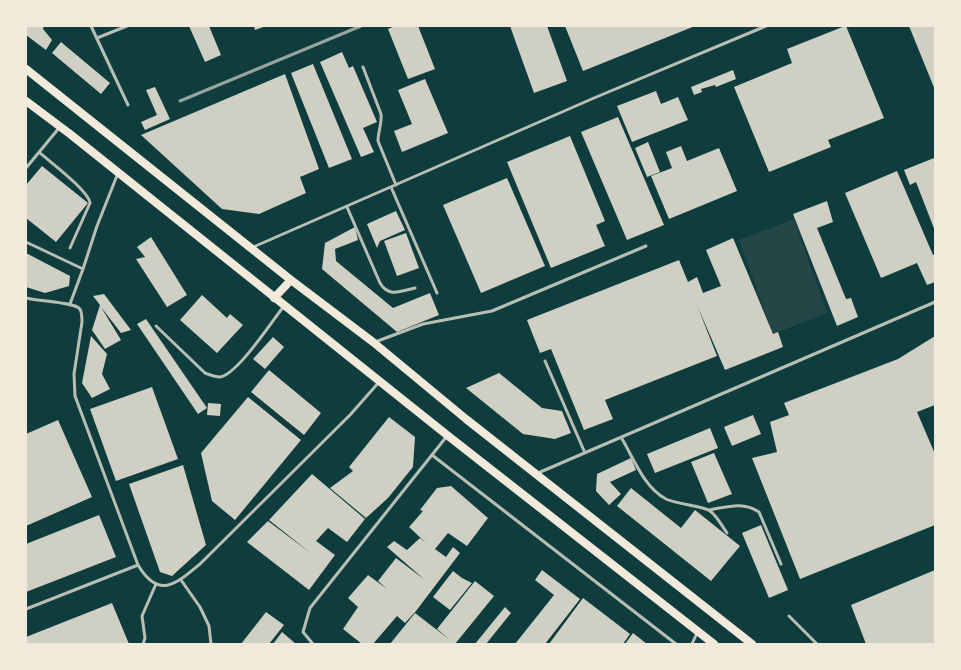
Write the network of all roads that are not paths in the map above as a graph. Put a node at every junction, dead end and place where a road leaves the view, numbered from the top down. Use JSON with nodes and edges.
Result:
{"nodes":[{"id":1,"x":91,"y":26,"type":"edge"},
{"id":2,"x":127,"y":26,"type":"edge"},
{"id":3,"x":766,"y":26,"type":"edge"},
{"id":4,"x":97,"y":38,"type":"junction"},
{"id":5,"x":363,"y":67,"type":"dead end"},
{"id":6,"x":26,"y":69,"type":"edge"},
{"id":7,"x":26,"y":101,"type":"edge"},
{"id":8,"x":128,"y":105,"type":"dead end"},
{"id":9,"x":61,"y":126,"type":"junction"},
{"id":10,"x":38,"y":152,"type":"junction"},
{"id":11,"x":26,"y":168,"type":"edge"},
{"id":12,"x":118,"y":172,"type":"junction"},
{"id":13,"x":396,"y":184,"type":"junction"},
{"id":14,"x":391,"y":187,"type":"junction"},
{"id":15,"x":347,"y":206,"type":"junction"},
{"id":16,"x":26,"y":242,"type":"edge"},
{"id":17,"x":646,"y":246,"type":"dead end"},
{"id":18,"x":70,"y":248,"type":"dead end"},
{"id":19,"x":251,"y":248,"type":"junction"},
{"id":20,"x":83,"y":269,"type":"junction"},
{"id":21,"x":291,"y":280,"type":"junction"},
{"id":22,"x":415,"y":288,"type":"dead end"},
{"id":23,"x":437,"y":294,"type":"dead end"},
{"id":24,"x":26,"y":298,"type":"edge"},
{"id":25,"x":274,"y":298,"type":"junction"},
{"id":26,"x":935,"y":302,"type":"edge"},
{"id":27,"x":70,"y":304,"type":"junction"},
{"id":28,"x":284,"y":306,"type":"junction"},
{"id":29,"x":156,"y":326,"type":"dead end"},
{"id":30,"x":373,"y":342,"type":"junction"},
{"id":31,"x":545,"y":361,"type":"dead end"},
{"id":32,"x":380,"y":381,"type":"junction"},
{"id":33,"x":447,"y":435,"type":"junction"},
{"id":34,"x":621,"y":437,"type":"junction"},
{"id":35,"x":585,"y":452,"type":"junction"},
{"id":36,"x":432,"y":455,"type":"junction"},
{"id":37,"x":535,"y":474,"type":"junction"},
{"id":38,"x":709,"y":510,"type":"junction"},
{"id":39,"x":727,"y":532,"type":"dead end"},
{"id":40,"x":781,"y":564,"type":"dead end"},
{"id":41,"x":138,"y":565,"type":"junction"},
{"id":42,"x":181,"y":580,"type":"junction"},
{"id":43,"x":156,"y":584,"type":"junction"},
{"id":44,"x":26,"y":609,"type":"edge"},
{"id":45,"x":789,"y":616,"type":"dead end"},
{"id":46,"x":698,"y":631,"type":"junction"},
{"id":47,"x":143,"y":644,"type":"edge"},
{"id":48,"x":212,"y":644,"type":"edge"},
{"id":49,"x":313,"y":644,"type":"edge"},
{"id":50,"x":676,"y":644,"type":"edge"},
{"id":51,"x":692,"y":644,"type":"edge"},
{"id":52,"x":714,"y":644,"type":"edge"},
{"id":53,"x":752,"y":644,"type":"edge"},
{"id":54,"x":817,"y":644,"type":"edge"}],
"edges":[{"from":1,"to":4,"type":"lane"},
{"from":2,"to":4,"type":"lane"},
{"from":3,"to":13,"type":"lane"},
{"from":4,"to":8,"type":"lane"},
{"from":5,"to":13,"type":"lane"},
{"from":6,"to":19,"type":"main road"},
{"from":7,"to":9,"type":"main road"},
{"from":9,"to":10,"type":"lane"},
{"from":9,"to":12,"type":"main road"},
{"from":10,"to":11,"type":"lane"},
{"from":10,"to":18,"type":"lane"},
{"from":12,"to":20,"type":"lane"},
{"from":12,"to":25,"type":"main road"},
{"from":13,"to":14,"type":"lane"},
{"from":14,"to":15,"type":"lane"},
{"from":14,"to":23,"type":"lane"},
{"from":15,"to":19,"type":"lane"},
{"from":15,"to":22,"type":"lane"},
{"from":16,"to":20,"type":"lane"},
{"from":17,"to":30,"type":"lane"},
{"from":19,"to":21,"type":"main road"},
{"from":20,"to":27,"type":"lane"},
{"from":21,"to":25,"type":"main road"},
{"from":21,"to":30,"type":"main road"},
{"from":24,"to":27,"type":"lane"},
{"from":25,"to":28,"type":"main road"},
{"from":26,"to":34,"type":"lane"},
{"from":27,"to":41,"type":"lane"},
{"from":28,"to":29,"type":"lane"},
{"from":28,"to":32,"type":"main road"},
{"from":30,"to":37,"type":"main road"},
{"from":31,"to":35,"type":"lane"},
{"from":32,"to":33,"type":"main road"},
{"from":32,"to":42,"type":"lane"},
{"from":33,"to":36,"type":"lane"},
{"from":33,"to":46,"type":"main road"},
{"from":34,"to":35,"type":"lane"},
{"from":34,"to":38,"type":"lane"},
{"from":35,"to":37,"type":"lane"},
{"from":36,"to":49,"type":"lane"},
{"from":36,"to":50,"type":"lane"},
{"from":37,"to":53,"type":"main road"},
{"from":38,"to":39,"type":"lane"},
{"from":38,"to":40,"type":"lane"},
{"from":41,"to":43,"type":"lane"},
{"from":41,"to":44,"type":"lane"},
{"from":42,"to":43,"type":"lane"},
{"from":42,"to":48,"type":"lane"},
{"from":43,"to":47,"type":"lane"},
{"from":45,"to":54,"type":"lane"},
{"from":46,"to":51,"type":"lane"},
{"from":46,"to":52,"type":"main road"}]}
